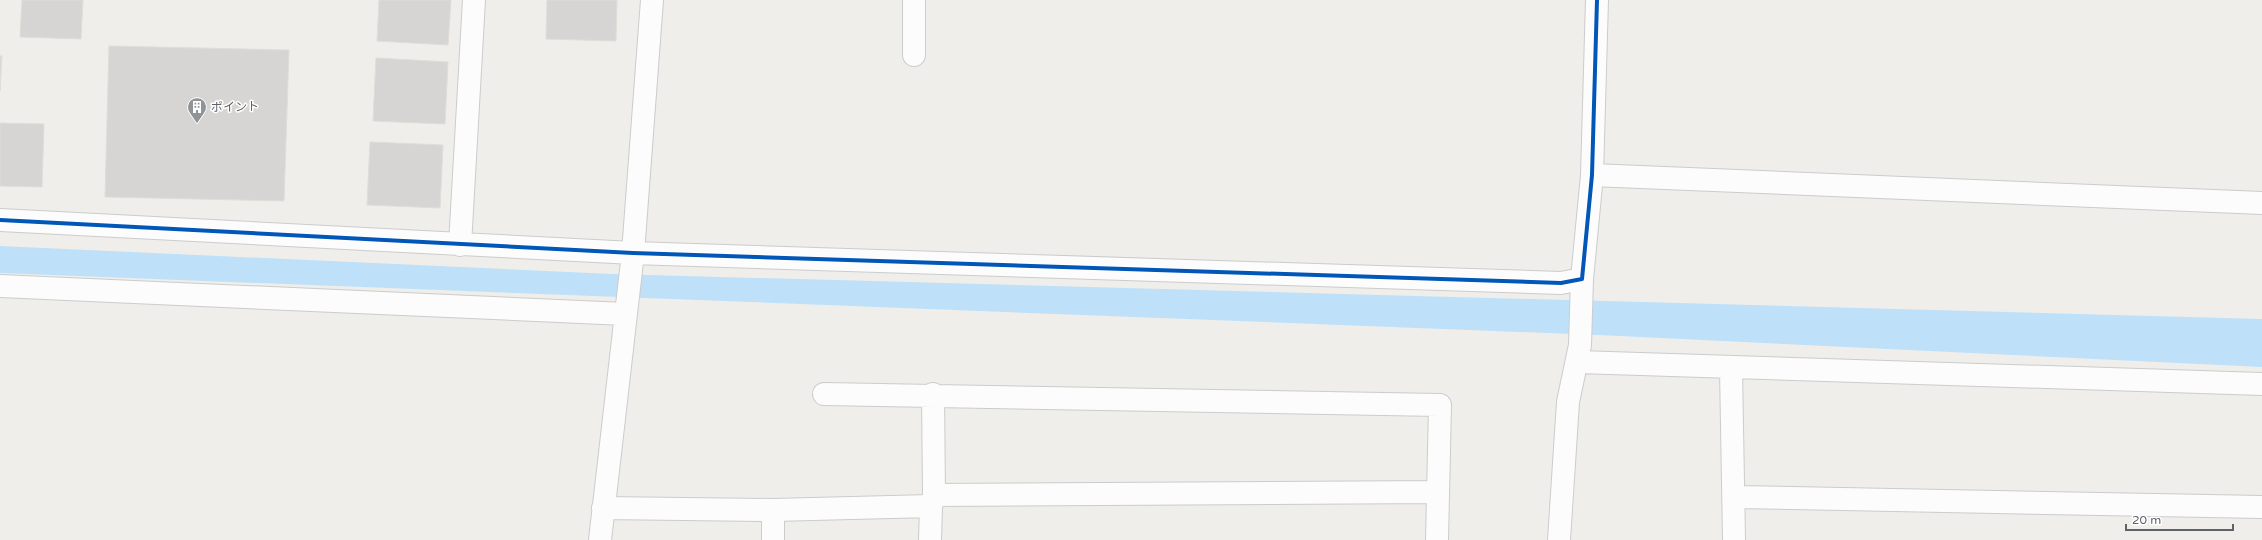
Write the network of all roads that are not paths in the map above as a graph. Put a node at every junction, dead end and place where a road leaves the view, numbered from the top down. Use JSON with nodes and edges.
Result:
{"nodes":[{"id":1,"x":474,"y":0,"type":"edge"},
{"id":2,"x":652,"y":0,"type":"edge"},
{"id":3,"x":914,"y":0,"type":"edge"},
{"id":4,"x":1597,"y":0,"type":"edge"},
{"id":5,"x":914,"y":55,"type":"dead end"},
{"id":6,"x":1592,"y":175,"type":"junction"},
{"id":7,"x":2262,"y":203,"type":"edge"},
{"id":8,"x":0,"y":220,"type":"edge"},
{"id":9,"x":460,"y":246,"type":"junction"},
{"id":10,"x":632,"y":259,"type":"junction"},
{"id":11,"x":0,"y":286,"type":"edge"},
{"id":12,"x":1582,"y":286,"type":"junction"},
{"id":13,"x":626,"y":310,"type":"junction"},
{"id":14,"x":1579,"y":354,"type":"junction"},
{"id":15,"x":1731,"y":368,"type":"junction"},
{"id":16,"x":2262,"y":384,"type":"edge"},
{"id":17,"x":824,"y":394,"type":"dead end"},
{"id":18,"x":933,"y":394,"type":"junction"},
{"id":19,"x":1438,"y":492,"type":"junction"},
{"id":20,"x":1734,"y":496,"type":"junction"},
{"id":21,"x":932,"y":500,"type":"junction"},
{"id":22,"x":2262,"y":507,"type":"edge"},
{"id":23,"x":603,"y":508,"type":"junction"},
{"id":24,"x":773,"y":510,"type":"junction"},
{"id":25,"x":600,"y":540,"type":"edge"},
{"id":26,"x":773,"y":540,"type":"edge"},
{"id":27,"x":930,"y":540,"type":"edge"},
{"id":28,"x":1438,"y":540,"type":"edge"},
{"id":29,"x":1559,"y":540,"type":"edge"},
{"id":30,"x":1734,"y":540,"type":"edge"}],
"edges":[{"from":1,"to":9,"type":"street"},
{"from":2,"to":10,"type":"street"},
{"from":3,"to":5,"type":"street"},
{"from":4,"to":6,"type":"street"},
{"from":6,"to":7,"type":"street"},
{"from":6,"to":12,"type":"street"},
{"from":8,"to":9,"type":"street"},
{"from":9,"to":10,"type":"street"},
{"from":10,"to":12,"type":"street"},
{"from":10,"to":13,"type":"street"},
{"from":11,"to":13,"type":"street"},
{"from":12,"to":14,"type":"street"},
{"from":13,"to":23,"type":"street"},
{"from":14,"to":15,"type":"street"},
{"from":14,"to":29,"type":"street"},
{"from":15,"to":16,"type":"street"},
{"from":15,"to":20,"type":"street"},
{"from":17,"to":18,"type":"street"},
{"from":18,"to":19,"type":"street"},
{"from":18,"to":21,"type":"street"},
{"from":19,"to":21,"type":"street"},
{"from":19,"to":28,"type":"street"},
{"from":20,"to":22,"type":"street"},
{"from":20,"to":30,"type":"street"},
{"from":21,"to":24,"type":"street"},
{"from":21,"to":27,"type":"street"},
{"from":23,"to":24,"type":"street"},
{"from":23,"to":25,"type":"street"},
{"from":24,"to":26,"type":"street"}]}
